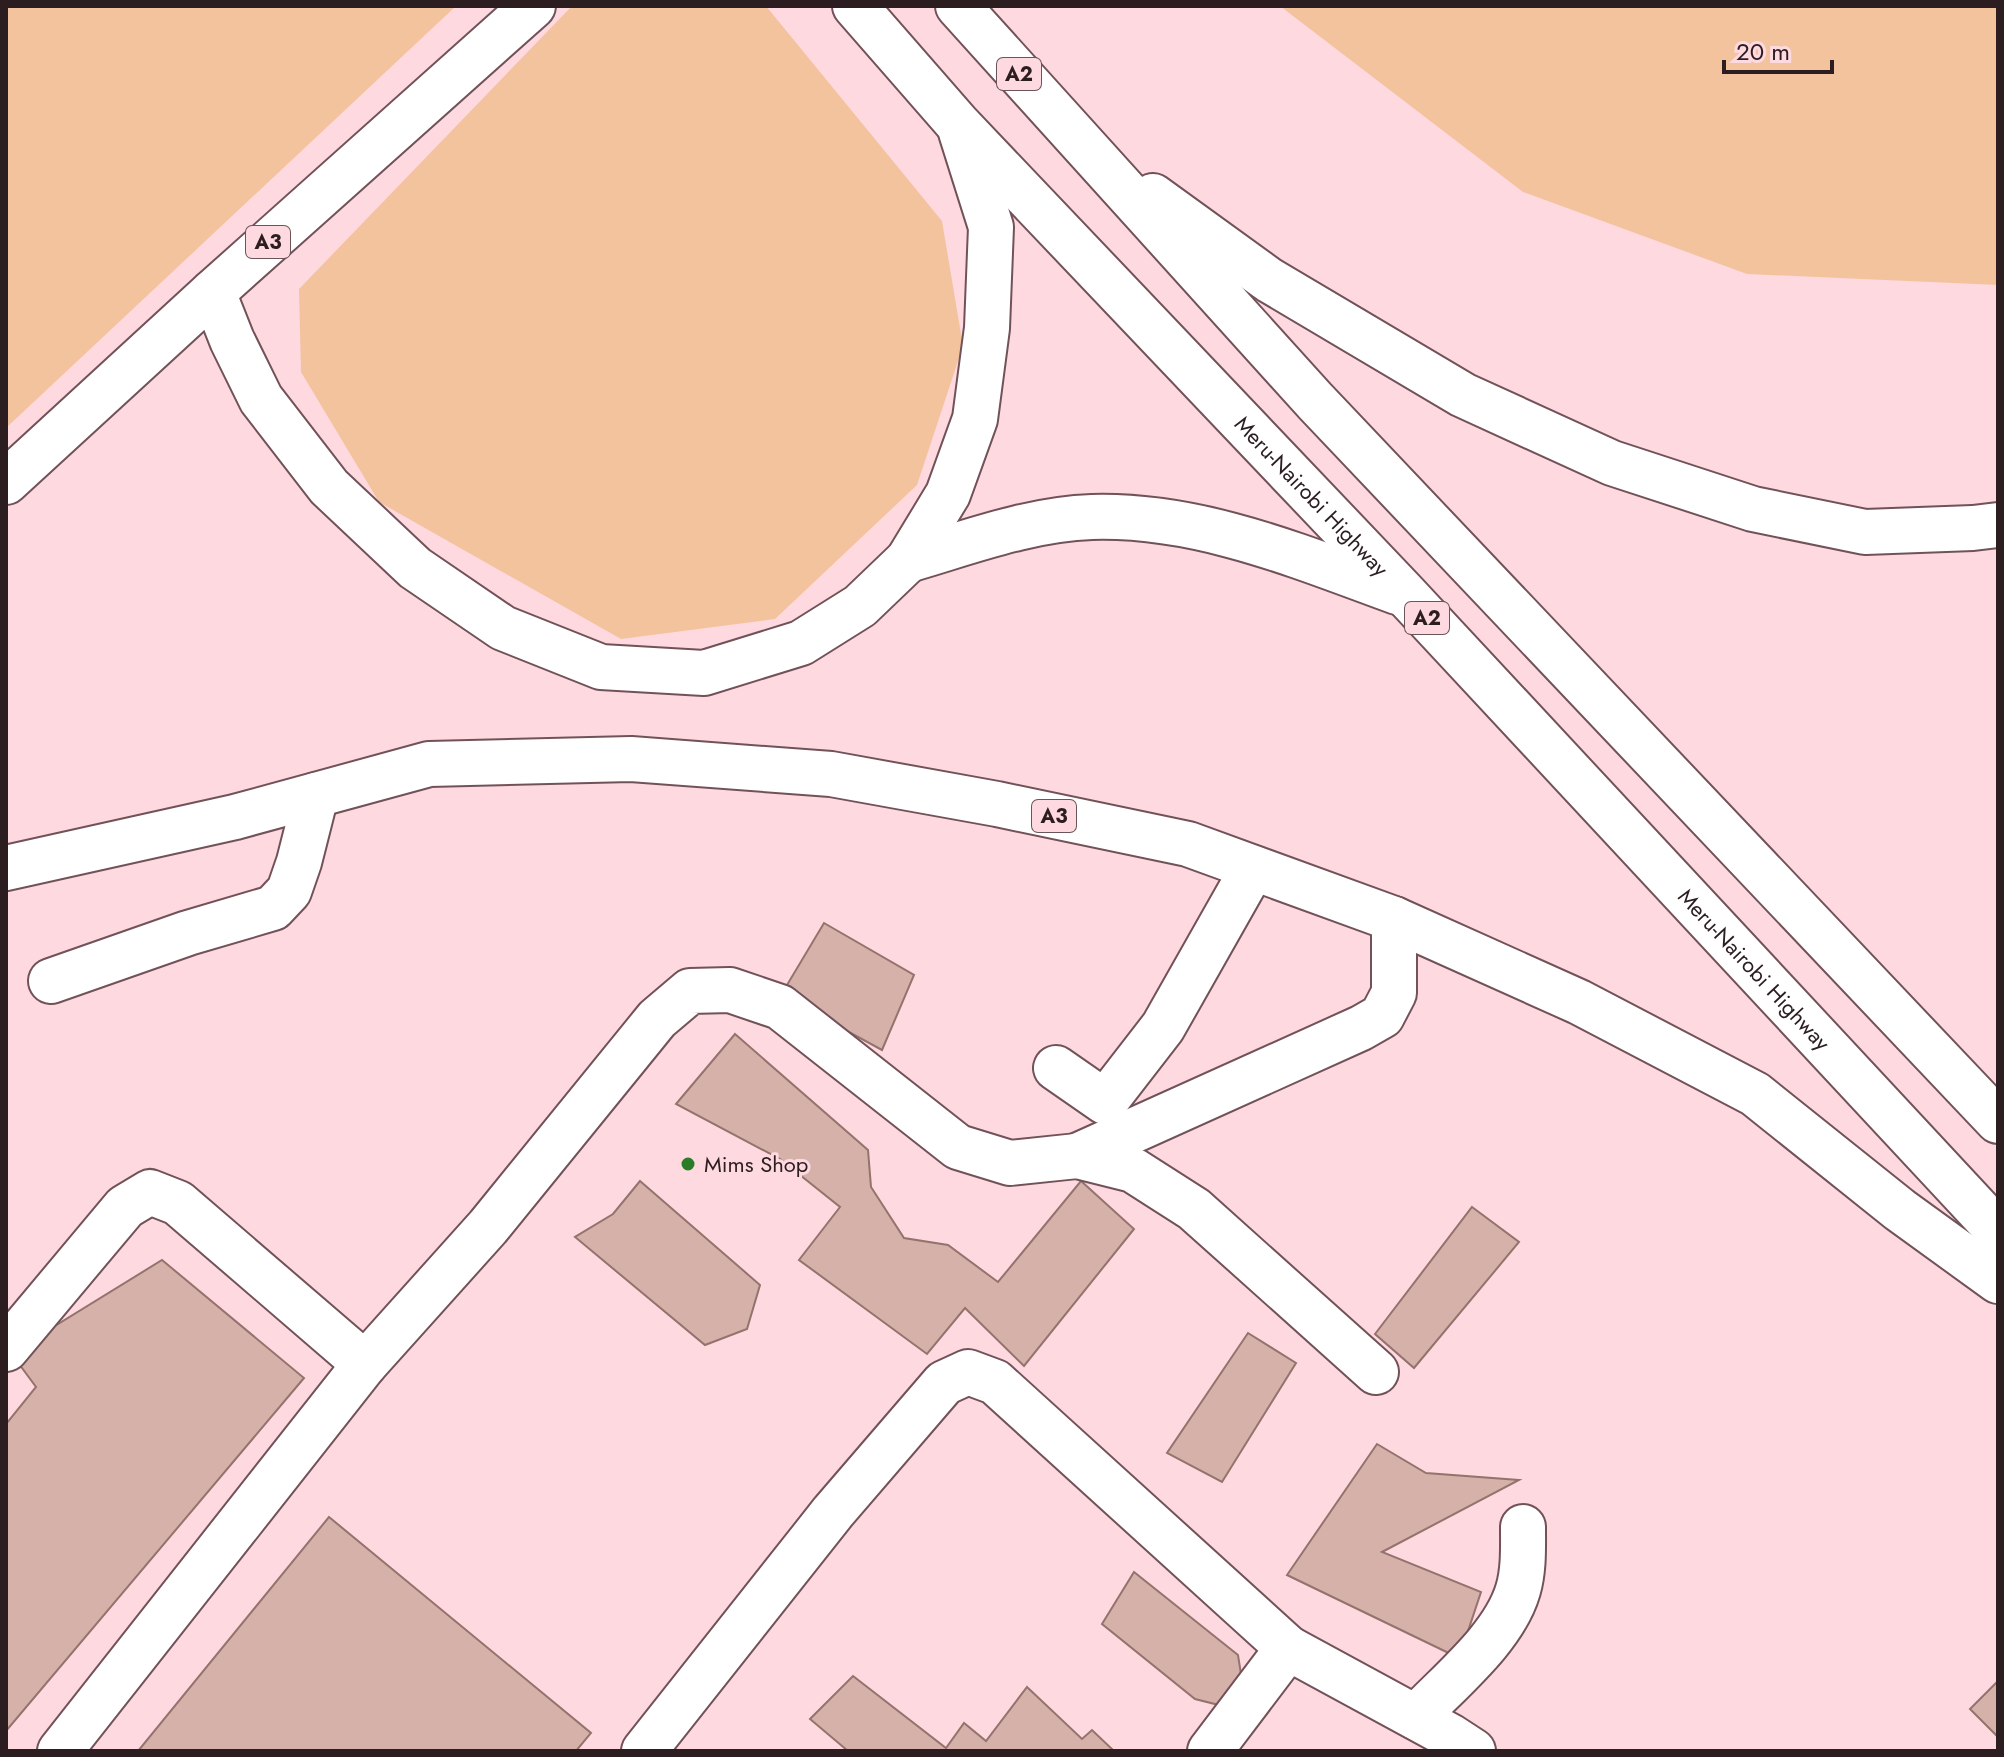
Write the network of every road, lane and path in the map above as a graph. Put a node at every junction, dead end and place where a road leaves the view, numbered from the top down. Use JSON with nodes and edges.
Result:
{"nodes":[{"id":1,"x":533,"y":6,"type":"edge"},
{"id":2,"x":855,"y":6,"type":"edge"},
{"id":3,"x":958,"y":6,"type":"edge"},
{"id":4,"x":958,"y":124,"type":"junction"},
{"id":5,"x":1080,"y":143,"type":"junction"},
{"id":6,"x":213,"y":292,"type":"junction"},
{"id":7,"x":6,"y":482,"type":"edge"},
{"id":8,"x":1998,"y":525,"type":"edge"},
{"id":9,"x":908,"y":560,"type":"junction"},
{"id":10,"x":1405,"y":594,"type":"junction"},
{"id":11,"x":316,"y":795,"type":"junction"},
{"id":12,"x":6,"y":868,"type":"edge"},
{"id":13,"x":1253,"y":868,"type":"junction"},
{"id":14,"x":1394,"y":919,"type":"junction"},
{"id":15,"x":51,"y":981,"type":"dead end"},
{"id":16,"x":1056,"y":1068,"type":"dead end"},
{"id":17,"x":1998,"y":1121,"type":"edge"},
{"id":18,"x":1077,"y":1156,"type":"junction"},
{"id":19,"x":1998,"y":1231,"type":"edge"},
{"id":20,"x":1998,"y":1281,"type":"edge"},
{"id":21,"x":6,"y":1349,"type":"edge"},
{"id":22,"x":365,"y":1364,"type":"junction"},
{"id":23,"x":1376,"y":1372,"type":"dead end"},
{"id":24,"x":1523,"y":1527,"type":"dead end"},
{"id":25,"x":1288,"y":1648,"type":"junction"},
{"id":26,"x":1416,"y":1717,"type":"junction"},
{"id":27,"x":60,"y":1751,"type":"edge"},
{"id":28,"x":644,"y":1751,"type":"edge"},
{"id":29,"x":1210,"y":1751,"type":"edge"},
{"id":30,"x":1473,"y":1751,"type":"edge"}],
"edges":[{"from":1,"to":6,"type":"main road","number":"A3"},
{"from":2,"to":4,"type":"main road","name":"Meru-Nairobi Highway","number":"A2"},
{"from":3,"to":5,"type":"main road","number":"A2"},
{"from":4,"to":9,"type":"main road"},
{"from":4,"to":10,"type":"main road","name":"Meru-Nairobi Highway","number":"A2"},
{"from":5,"to":8,"type":"main road"},
{"from":5,"to":17,"type":"main road","number":"A2"},
{"from":6,"to":7,"type":"main road","number":"A3"},
{"from":6,"to":9,"type":"main road"},
{"from":9,"to":10,"type":"main road"},
{"from":10,"to":19,"type":"main road","name":"Meru-Nairobi Highway","number":"A2"},
{"from":11,"to":12,"type":"main road","number":"A3"},
{"from":11,"to":13,"type":"main road","number":"A3"},
{"from":11,"to":15,"type":"main road"},
{"from":13,"to":14,"type":"main road","number":"A3"},
{"from":13,"to":16,"type":"main road"},
{"from":14,"to":18,"type":"main road"},
{"from":14,"to":20,"type":"main road","number":"A3"},
{"from":18,"to":22,"type":"main road"},
{"from":18,"to":23,"type":"main road"},
{"from":21,"to":22,"type":"main road"},
{"from":22,"to":27,"type":"main road"},
{"from":24,"to":26,"type":"main road"},
{"from":25,"to":26,"type":"main road"},
{"from":25,"to":28,"type":"main road"},
{"from":25,"to":29,"type":"main road"},
{"from":26,"to":30,"type":"main road"}]}
